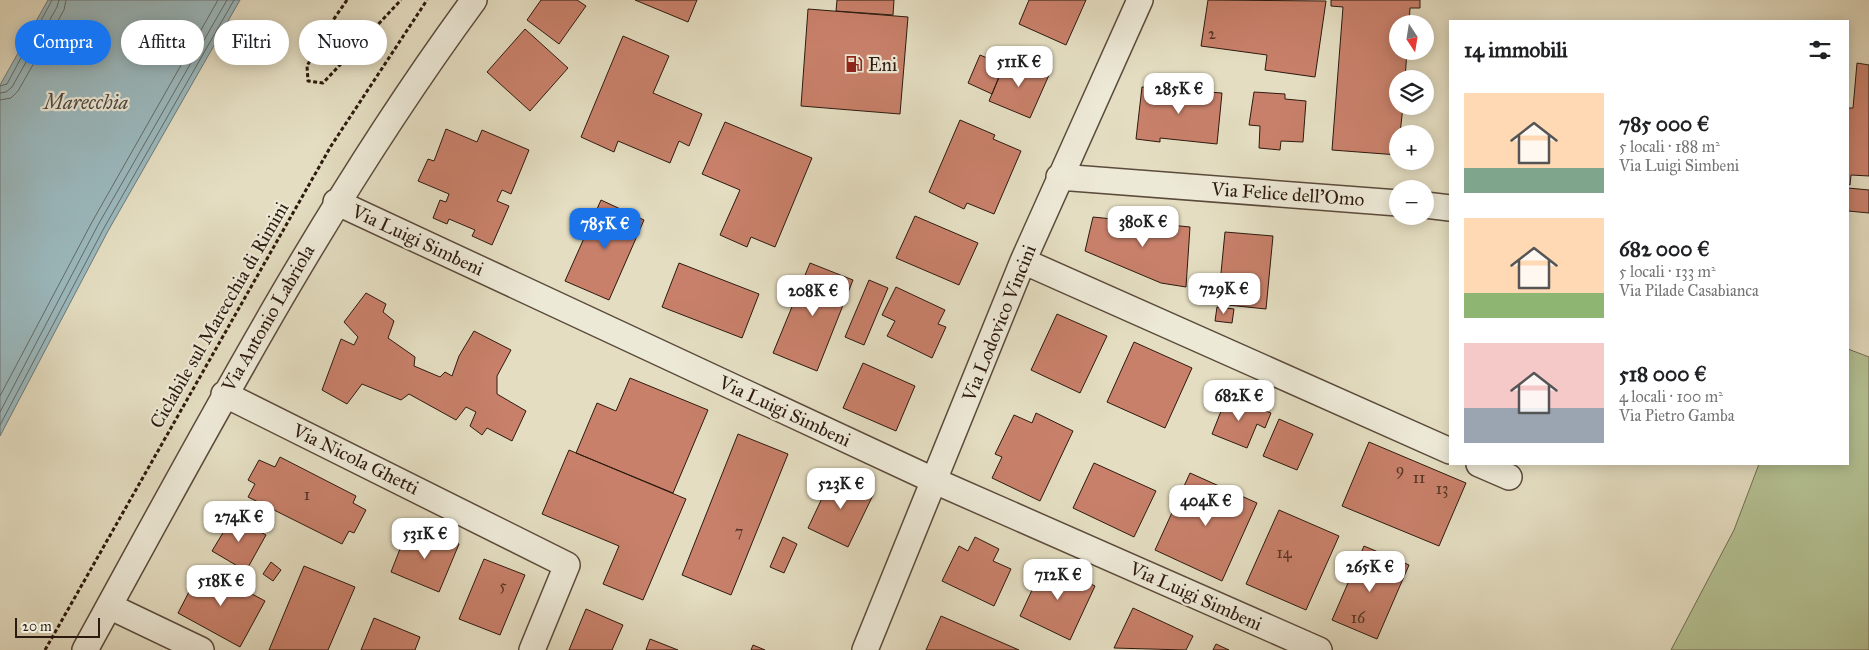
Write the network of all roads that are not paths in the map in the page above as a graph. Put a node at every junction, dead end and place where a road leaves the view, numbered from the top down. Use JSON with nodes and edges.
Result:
{"nodes":[{"id":1,"x":474,"y":0,"type":"edge"},
{"id":2,"x":1140,"y":0,"type":"edge"},
{"id":3,"x":1059,"y":177,"type":"junction"},
{"id":4,"x":336,"y":202,"type":"junction"},
{"id":5,"x":1389,"y":202,"type":"edge"},
{"id":6,"x":1434,"y":206,"type":"edge"},
{"id":7,"x":1449,"y":208,"type":"edge"},
{"id":8,"x":1023,"y":260,"type":"junction"},
{"id":9,"x":224,"y":394,"type":"junction"},
{"id":10,"x":1449,"y":451,"type":"edge"},
{"id":11,"x":1480,"y":465,"type":"edge"},
{"id":12,"x":1509,"y":477,"type":"dead end"},
{"id":13,"x":935,"y":481,"type":"junction"},
{"id":14,"x":109,"y":606,"type":"junction"},
{"id":15,"x":85,"y":650,"type":"edge"},
{"id":16,"x":202,"y":650,"type":"edge"},
{"id":17,"x":532,"y":650,"type":"edge"},
{"id":18,"x":865,"y":650,"type":"edge"},
{"id":19,"x":1319,"y":650,"type":"edge"}],
"edges":[{"from":1,"to":4,"type":"street","name":"Via Antonio Labriola"},
{"from":2,"to":3,"type":"street","name":"Via Lodovico Vincini"},
{"from":3,"to":5,"type":"street","name":"Via Felice dell'Omo"},
{"from":3,"to":8,"type":"street","name":"Via Lodovico Vincini"},
{"from":4,"to":9,"type":"street","name":"Via Antonio Labriola"},
{"from":4,"to":13,"type":"street","name":"Via Luigi Simbeni"},
{"from":6,"to":7,"type":"street"},
{"from":8,"to":10,"type":"street"},
{"from":8,"to":13,"type":"street","name":"Via Lodovico Vincini"},
{"from":9,"to":14,"type":"street","name":"Via Antonio Labriola"},
{"from":9,"to":17,"type":"street","name":"Via Nicola Ghetti"},
{"from":11,"to":12,"type":"street"},
{"from":13,"to":18,"type":"street","name":"Via Lodovico Vincini"},
{"from":13,"to":19,"type":"street","name":"Via Luigi Simbeni"},
{"from":14,"to":15,"type":"street","name":"Via Antonio Labriola"},
{"from":14,"to":16,"type":"street"}]}
